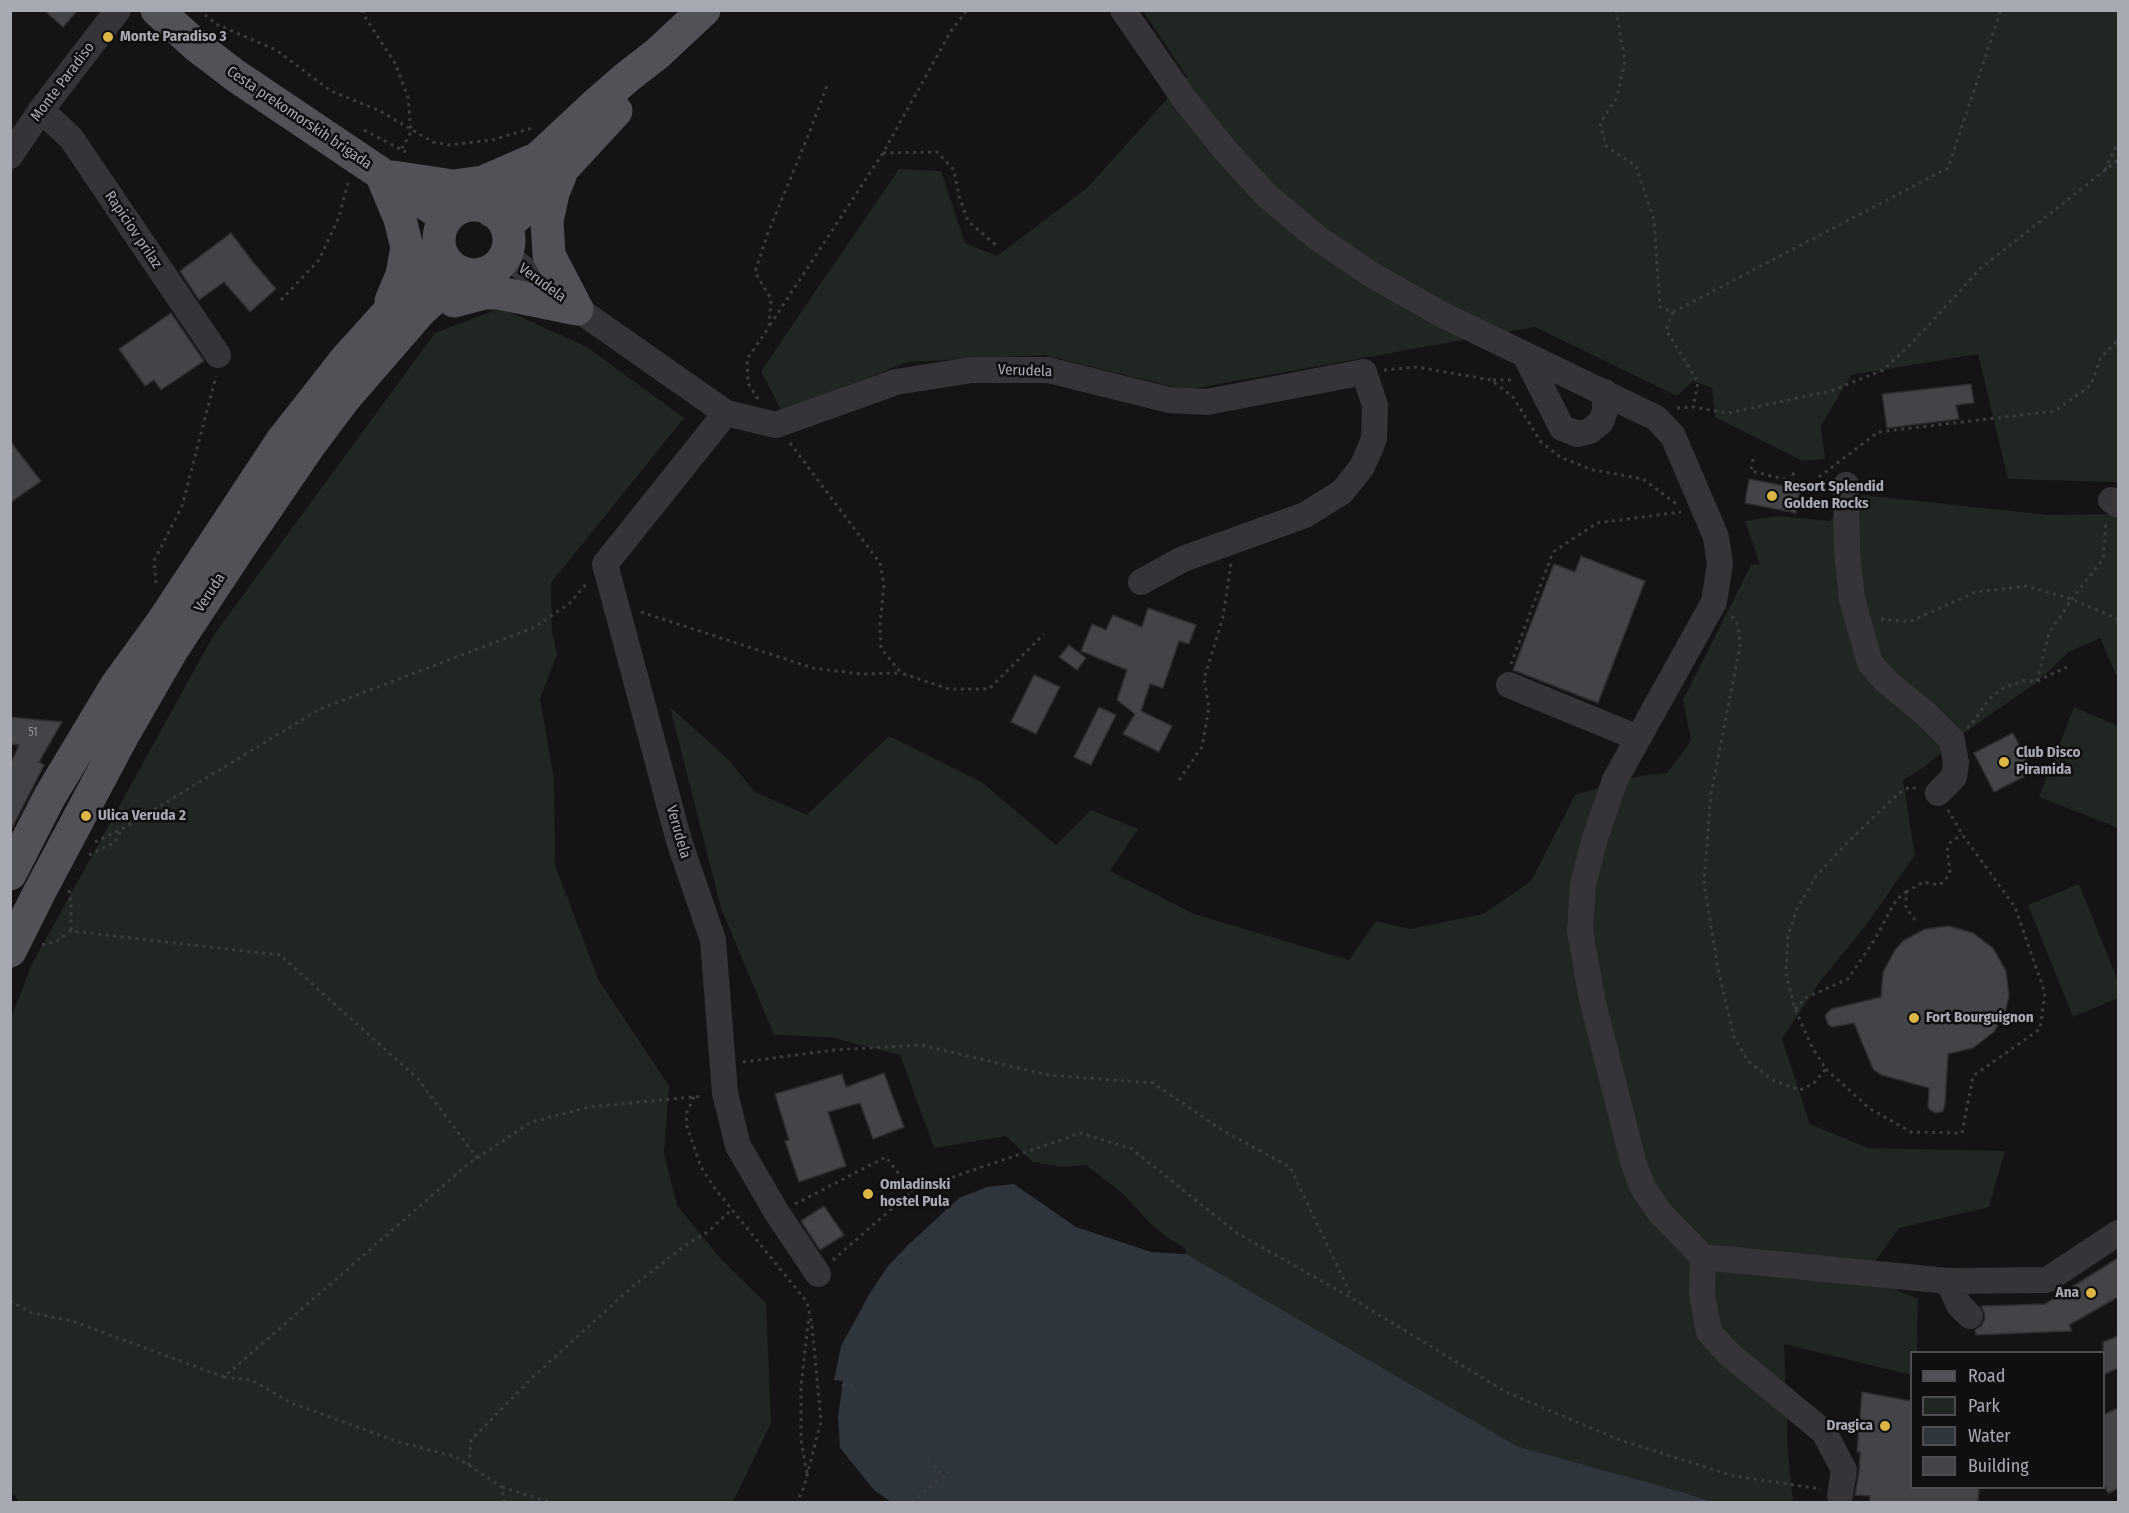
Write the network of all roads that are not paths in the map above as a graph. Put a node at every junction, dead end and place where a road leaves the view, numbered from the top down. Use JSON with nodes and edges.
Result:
{"nodes":[{"id":1,"x":118,"y":10,"type":"edge"},
{"id":2,"x":157,"y":10,"type":"edge"},
{"id":3,"x":704,"y":10,"type":"edge"},
{"id":4,"x":1123,"y":10,"type":"edge"},
{"id":5,"x":41,"y":110,"type":"junction"},
{"id":6,"x":546,"y":152,"type":"junction"},
{"id":7,"x":10,"y":156,"type":"edge"},
{"id":8,"x":373,"y":169,"type":"junction"},
{"id":9,"x":447,"y":218,"type":"junction"},
{"id":10,"x":501,"y":231,"type":"junction"},
{"id":11,"x":452,"y":263,"type":"junction"},
{"id":12,"x":577,"y":309,"type":"junction"},
{"id":13,"x":390,"y":326,"type":"junction"},
{"id":14,"x":218,"y":355,"type":"road end"},
{"id":15,"x":1525,"y":355,"type":"junction"},
{"id":16,"x":1605,"y":392,"type":"junction"},
{"id":17,"x":726,"y":413,"type":"junction"},
{"id":18,"x":1846,"y":485,"type":"dead end"},
{"id":19,"x":1141,"y":582,"type":"dead end"},
{"id":20,"x":1509,"y":684,"type":"road end"},
{"id":21,"x":1638,"y":738,"type":"junction"},
{"id":22,"x":1938,"y":793,"type":"road end"},
{"id":23,"x":10,"y":874,"type":"edge"},
{"id":24,"x":13,"y":940,"type":"edge"},
{"id":25,"x":2118,"y":1233,"type":"edge"},
{"id":26,"x":1703,"y":1257,"type":"junction"},
{"id":27,"x":818,"y":1274,"type":"road end"},
{"id":28,"x":1948,"y":1281,"type":"junction"},
{"id":29,"x":1970,"y":1316,"type":"dead end"},
{"id":30,"x":1841,"y":1493,"type":"road end"}],
"edges":[{"from":1,"to":5,"type":"street","name":"Monte Paradiso"},
{"from":2,"to":8,"type":"main road","name":"Cesta prekomorskih brigada"},
{"from":3,"to":6,"type":"main road"},
{"from":4,"to":15,"type":"street"},
{"from":5,"to":7,"type":"street","name":"Monte Paradiso"},
{"from":5,"to":14,"type":"street","name":"Rapiciov prilaz"},
{"from":6,"to":8,"type":"main road"},
{"from":6,"to":10,"type":"main road"},
{"from":6,"to":12,"type":"main road"},
{"from":8,"to":9,"type":"main road","name":"Cesta prekomorskih brigada"},
{"from":8,"to":13,"type":"main road"},
{"from":9,"to":10,"type":"main road"},
{"from":9,"to":11,"type":"main road"},
{"from":10,"to":11,"type":"main road"},
{"from":10,"to":12,"type":"street","name":"Verudela"},
{"from":11,"to":13,"type":"main road","name":"Veruda"},
{"from":12,"to":13,"type":"main road"},
{"from":12,"to":17,"type":"street","name":"Verudela"},
{"from":13,"to":23,"type":"main road","name":"Veruda"},
{"from":13,"to":24,"type":"main road","name":"Veruda"},
{"from":15,"to":16,"type":"street"},
{"from":15,"to":16,"type":"street"},
{"from":16,"to":21,"type":"street"},
{"from":17,"to":19,"type":"street","name":"Verudela"},
{"from":17,"to":27,"type":"street","name":"Verudela"},
{"from":18,"to":22,"type":"street"},
{"from":20,"to":21,"type":"street"},
{"from":21,"to":26,"type":"street"},
{"from":25,"to":28,"type":"street"},
{"from":26,"to":28,"type":"street"},
{"from":26,"to":30,"type":"street"},
{"from":28,"to":29,"type":"street"}]}
